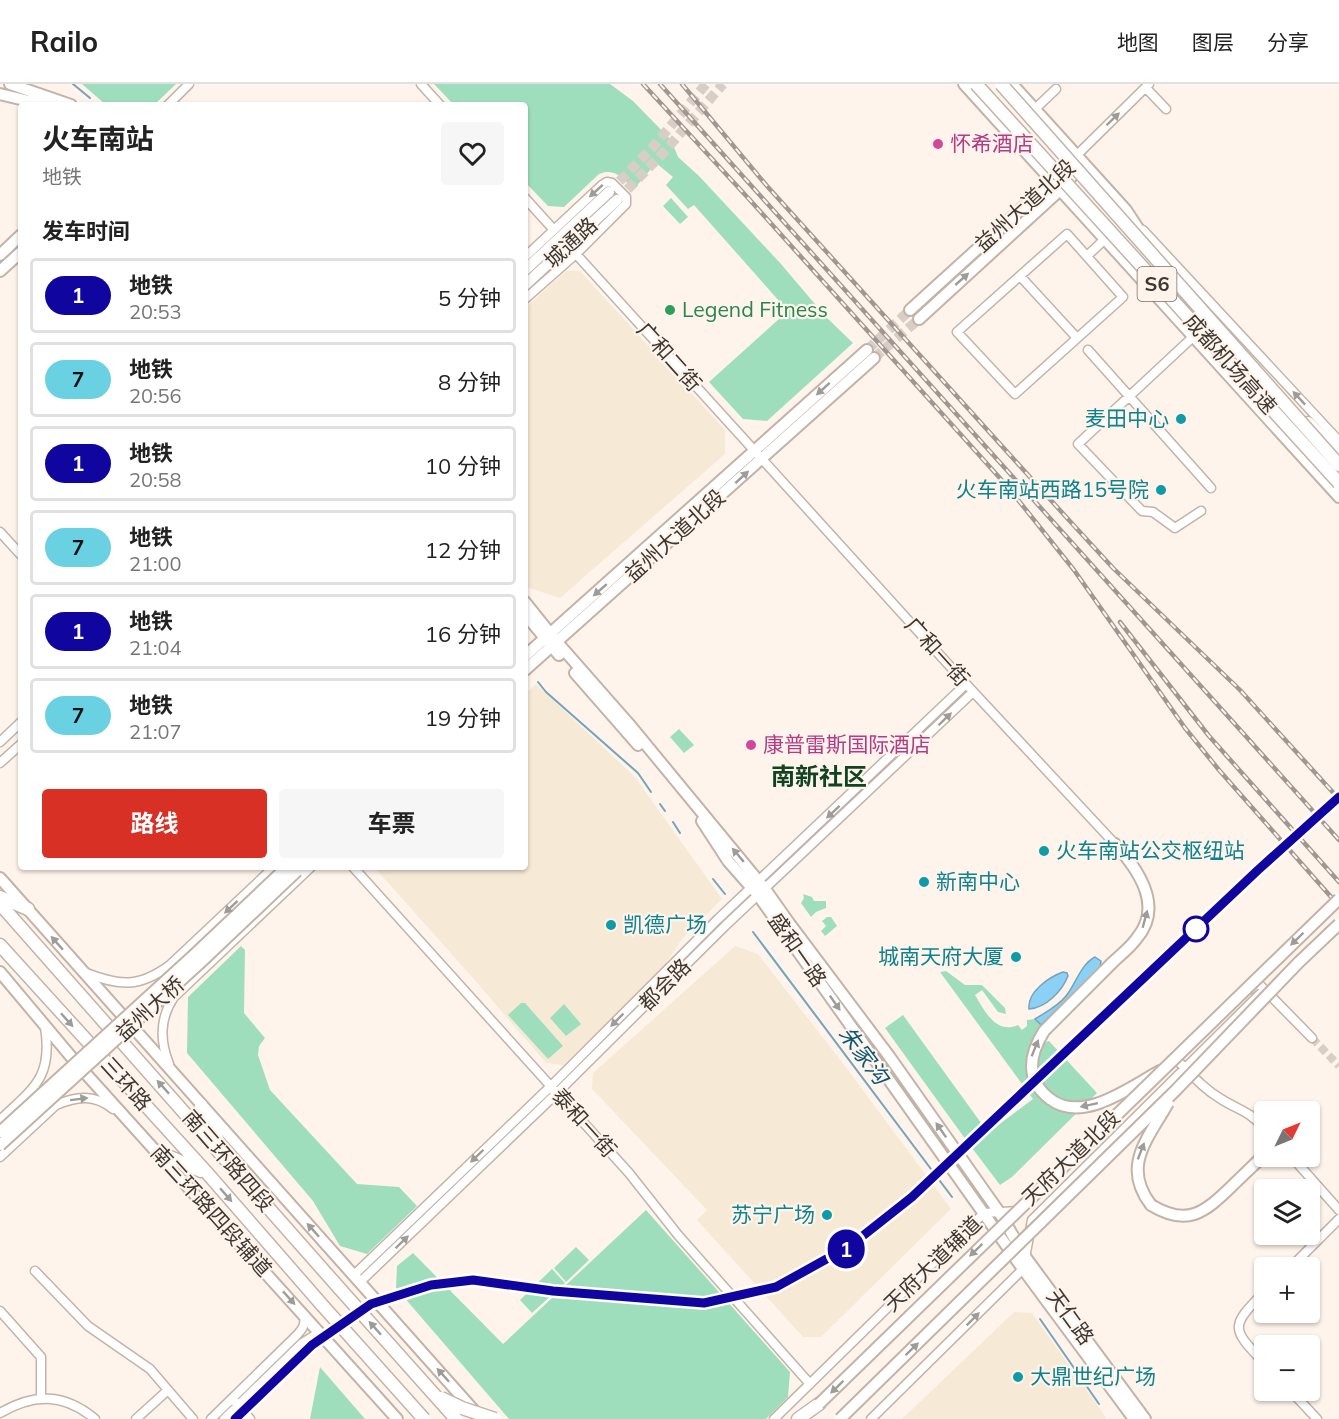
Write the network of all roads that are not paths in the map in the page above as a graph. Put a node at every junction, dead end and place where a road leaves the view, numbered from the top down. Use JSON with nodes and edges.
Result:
{"nodes":[{"id":1,"x":10,"y":84,"type":"edge"},
{"id":2,"x":189,"y":84,"type":"edge"},
{"id":3,"x":421,"y":84,"type":"edge"},
{"id":4,"x":964,"y":84,"type":"edge"},
{"id":5,"x":976,"y":84,"type":"edge"},
{"id":6,"x":1001,"y":84,"type":"edge"},
{"id":7,"x":1012,"y":84,"type":"edge"},
{"id":8,"x":1148,"y":86,"type":"edge"},
{"id":9,"x":1056,"y":89,"type":"dead end"},
{"id":10,"x":0,"y":94,"type":"edge"},
{"id":11,"x":33,"y":102,"type":"edge"},
{"id":12,"x":62,"y":102,"type":"edge"},
{"id":13,"x":171,"y":102,"type":"edge"},
{"id":14,"x":437,"y":102,"type":"edge"},
{"id":15,"x":1035,"y":109,"type":"junction"},
{"id":16,"x":1166,"y":109,"type":"dead end"},
{"id":17,"x":1077,"y":155,"type":"junction"},
{"id":18,"x":1056,"y":186,"type":"junction"},
{"id":19,"x":528,"y":201,"type":"edge"},
{"id":20,"x":1126,"y":210,"type":"junction"},
{"id":21,"x":554,"y":230,"type":"junction"},
{"id":22,"x":18,"y":238,"type":"edge"},
{"id":23,"x":1105,"y":239,"type":"junction"},
{"id":24,"x":528,"y":254,"type":"edge"},
{"id":25,"x":576,"y":254,"type":"junction"},
{"id":26,"x":0,"y":255,"type":"edge"},
{"id":27,"x":18,"y":255,"type":"edge"},
{"id":28,"x":1087,"y":256,"type":"junction"},
{"id":29,"x":528,"y":267,"type":"edge"},
{"id":30,"x":0,"y":271,"type":"edge"},
{"id":31,"x":1020,"y":276,"type":"junction"},
{"id":32,"x":528,"y":282,"type":"edge"},
{"id":33,"x":528,"y":296,"type":"edge"},
{"id":34,"x":910,"y":310,"type":"tunnel mouth"},
{"id":35,"x":919,"y":319,"type":"tunnel mouth"},
{"id":36,"x":1194,"y":336,"type":"junction"},
{"id":37,"x":1077,"y":338,"type":"junction"},
{"id":38,"x":1088,"y":351,"type":"dead end"},
{"id":39,"x":870,"y":354,"type":"tunnel mouth"},
{"id":40,"x":1247,"y":360,"type":"junction"},
{"id":41,"x":1130,"y":396,"type":"junction"},
{"id":42,"x":1339,"y":441,"type":"edge"},
{"id":43,"x":1339,"y":454,"type":"edge"},
{"id":44,"x":758,"y":455,"type":"junction"},
{"id":45,"x":1339,"y":467,"type":"edge"},
{"id":46,"x":1339,"y":483,"type":"edge"},
{"id":47,"x":1211,"y":488,"type":"dead end"},
{"id":48,"x":1339,"y":497,"type":"edge"},
{"id":49,"x":1201,"y":511,"type":"dead end"},
{"id":50,"x":0,"y":532,"type":"edge"},
{"id":51,"x":18,"y":552,"type":"edge"},
{"id":52,"x":528,"y":606,"type":"edge"},
{"id":53,"x":528,"y":617,"type":"edge"},
{"id":54,"x":551,"y":640,"type":"junction"},
{"id":55,"x":528,"y":654,"type":"edge"},
{"id":56,"x":528,"y":667,"type":"edge"},
{"id":57,"x":966,"y":684,"type":"junction"},
{"id":58,"x":973,"y":692,"type":"junction"},
{"id":59,"x":18,"y":726,"type":"edge"},
{"id":60,"x":0,"y":742,"type":"edge"},
{"id":61,"x":18,"y":747,"type":"edge"},
{"id":62,"x":0,"y":763,"type":"edge"},
{"id":63,"x":1115,"y":844,"type":"joint"},
{"id":64,"x":271,"y":870,"type":"edge"},
{"id":65,"x":293,"y":870,"type":"edge"},
{"id":66,"x":293,"y":870,"type":"edge"},
{"id":67,"x":308,"y":870,"type":"edge"},
{"id":68,"x":356,"y":870,"type":"edge"},
{"id":69,"x":0,"y":878,"type":"edge"},
{"id":70,"x":759,"y":888,"type":"junction"},
{"id":71,"x":0,"y":897,"type":"edge"},
{"id":72,"x":1339,"y":899,"type":"edge"},
{"id":73,"x":0,"y":904,"type":"edge"},
{"id":74,"x":28,"y":909,"type":"junction"},
{"id":75,"x":1339,"y":924,"type":"edge"},
{"id":76,"x":0,"y":945,"type":"edge"},
{"id":77,"x":0,"y":972,"type":"edge"},
{"id":78,"x":83,"y":972,"type":"junction"},
{"id":79,"x":159,"y":973,"type":"junction"},
{"id":80,"x":1264,"y":990,"type":"junction"},
{"id":81,"x":174,"y":997,"type":"junction"},
{"id":82,"x":45,"y":1023,"type":"junction"},
{"id":83,"x":1312,"y":1038,"type":"tunnel mouth"},
{"id":84,"x":1178,"y":1061,"type":"junction"},
{"id":85,"x":1185,"y":1069,"type":"junction"},
{"id":86,"x":171,"y":1071,"type":"junction"},
{"id":87,"x":1160,"y":1071,"type":"junction"},
{"id":88,"x":554,"y":1090,"type":"junction"},
{"id":89,"x":1176,"y":1090,"type":"junction"},
{"id":90,"x":201,"y":1105,"type":"junction"},
{"id":91,"x":1254,"y":1117,"type":"edge"},
{"id":92,"x":0,"y":1120,"type":"edge"},
{"id":93,"x":0,"y":1132,"type":"edge"},
{"id":94,"x":0,"y":1145,"type":"edge"},
{"id":95,"x":157,"y":1151,"type":"junction"},
{"id":96,"x":0,"y":1157,"type":"edge"},
{"id":97,"x":226,"y":1159,"type":"junction"},
{"id":98,"x":1254,"y":1165,"type":"edge"},
{"id":99,"x":1301,"y":1167,"type":"edge"},
{"id":100,"x":207,"y":1174,"type":"junction"},
{"id":101,"x":1339,"y":1210,"type":"edge"},
{"id":102,"x":999,"y":1212,"type":"junction"},
{"id":103,"x":984,"y":1213,"type":"junction"},
{"id":104,"x":1339,"y":1219,"type":"edge"},
{"id":105,"x":1301,"y":1257,"type":"edge"},
{"id":106,"x":1026,"y":1258,"type":"junction"},
{"id":107,"x":1023,"y":1269,"type":"junction"},
{"id":108,"x":35,"y":1272,"type":"dead end"},
{"id":109,"x":357,"y":1279,"type":"junction"},
{"id":110,"x":1254,"y":1302,"type":"edge"},
{"id":111,"x":0,"y":1311,"type":"edge"},
{"id":112,"x":304,"y":1315,"type":"junction"},
{"id":113,"x":320,"y":1332,"type":"junction"},
{"id":114,"x":1254,"y":1352,"type":"edge"},
{"id":115,"x":810,"y":1384,"type":"junction"},
{"id":116,"x":168,"y":1390,"type":"junction"},
{"id":117,"x":434,"y":1395,"type":"junction"},
{"id":118,"x":40,"y":1399,"type":"junction"},
{"id":119,"x":1300,"y":1401,"type":"edge"},
{"id":120,"x":235,"y":1402,"type":"junction"},
{"id":121,"x":819,"y":1404,"type":"junction"},
{"id":122,"x":0,"y":1413,"type":"edge"},
{"id":123,"x":420,"y":1417,"type":"edge"},
{"id":124,"x":1138,"y":1417,"type":"edge"},
{"id":125,"x":95,"y":1419,"type":"edge"},
{"id":126,"x":136,"y":1419,"type":"edge"},
{"id":127,"x":193,"y":1419,"type":"edge"},
{"id":128,"x":211,"y":1419,"type":"edge"},
{"id":129,"x":224,"y":1419,"type":"edge"},
{"id":130,"x":250,"y":1419,"type":"edge"},
{"id":131,"x":397,"y":1419,"type":"edge"},
{"id":132,"x":456,"y":1419,"type":"edge"},
{"id":133,"x":482,"y":1419,"type":"edge"},
{"id":134,"x":495,"y":1419,"type":"edge"},
{"id":135,"x":774,"y":1419,"type":"edge"},
{"id":136,"x":798,"y":1419,"type":"edge"},
{"id":137,"x":804,"y":1419,"type":"edge"},
{"id":138,"x":840,"y":1419,"type":"edge"},
{"id":139,"x":871,"y":1419,"type":"edge"},
{"id":140,"x":1317,"y":1419,"type":"edge"}],
"edges":[{"from":1,"to":12,"type":"main road"},
{"from":2,"to":13,"type":"street"},
{"from":3,"to":14,"type":"street"},
{"from":4,"to":18,"type":"main road"},
{"from":5,"to":46,"type":"highway","name":"成都机场高速","number":"S6","bridge":true},
{"from":6,"to":40,"type":"highway","name":"成都机场高速","number":"S6","bridge":true},
{"from":7,"to":15,"type":"main road"},
{"from":8,"to":16,"type":"street"},
{"from":17,"to":8,"type":"street","one_way":true},
{"from":9,"to":15,"type":"street"},
{"from":10,"to":11,"type":"main road"},
{"from":15,"to":17,"type":"main road"},
{"from":17,"to":18,"type":"main road","name":"益州大道北段"},
{"from":17,"to":20,"type":"main road"},
{"from":18,"to":23,"type":"main road"},
{"from":18,"to":34,"type":"main road","name":"益州大道北段"},
{"from":35,"to":18,"type":"main road","name":"益州大道北段","one_way":true},
{"from":19,"to":21,"type":"street"},
{"from":42,"to":20,"type":"street","one_way":true},
{"from":20,"to":45,"type":"main road"},
{"from":21,"to":24,"type":"street"},
{"from":25,"to":21,"type":"street","one_way":true},
{"from":22,"to":26,"type":"main road"},
{"from":23,"to":28,"type":"street"},
{"from":23,"to":36,"type":"main road"},
{"from":25,"to":33,"type":"street"},
{"from":25,"to":44,"type":"street","name":"广和二街"},
{"from":27,"to":30,"type":"main road"},
{"from":28,"to":31,"type":"street"},
{"from":28,"to":37,"type":"street"},
{"from":29,"to":32,"type":"main road","name":"城通路"},
{"from":31,"to":37,"type":"street"},
{"from":31,"to":37,"type":"street"},
{"from":36,"to":41,"type":"street"},
{"from":36,"to":48,"type":"main road"},
{"from":38,"to":41,"type":"street"},
{"from":39,"to":44,"type":"main road","name":"益州大道北段"},
{"from":40,"to":43,"type":"highway","bridge":true},
{"from":40,"to":45,"type":"highway","name":"成都机场高速","number":"S6","bridge":true},
{"from":41,"to":47,"type":"street"},
{"from":41,"to":49,"type":"street"},
{"from":44,"to":54,"type":"main road","name":"益州大道北段"},
{"from":44,"to":57,"type":"street","name":"广和一街"},
{"from":50,"to":51,"type":"street"},
{"from":52,"to":54,"type":"main road"},
{"from":53,"to":54,"type":"main road"},
{"from":54,"to":55,"type":"main road"},
{"from":54,"to":56,"type":"main road"},
{"from":54,"to":70,"type":"main road","name":"盛和一路"},
{"from":57,"to":58,"type":"street","name":"广和一街"},
{"from":57,"to":70,"type":"street","name":"都会路","one_way":true},
{"from":58,"to":63,"type":"street","name":"广和一街"},
{"from":70,"to":58,"type":"street","name":"都会路","one_way":true},
{"from":59,"to":60,"type":"street"},
{"from":61,"to":62,"type":"street"},
{"from":87,"to":63,"type":"main road","one_way":true,"bridge":true},
{"from":64,"to":79,"type":"street","one_way":true},
{"from":65,"to":93,"type":"main road","name":"益州大桥","bridge":true},
{"from":66,"to":94,"type":"main road","name":"益州大桥","bridge":true},
{"from":67,"to":81,"type":"street"},
{"from":68,"to":88,"type":"street","name":"泰和一街"},
{"from":69,"to":74,"type":"main road"},
{"from":70,"to":88,"type":"street","name":"都会路"},
{"from":102,"to":70,"type":"main road","name":"盛和一路","one_way":true},
{"from":70,"to":103,"type":"main road","name":"盛和一路","one_way":true},
{"from":71,"to":74,"type":"highway"},
{"from":72,"to":87,"type":"main road","name":"天府大道北段","one_way":true,"bridge":true},
{"from":97,"to":73,"type":"highway","name":"南三环路四段","one_way":true},
{"from":78,"to":74,"type":"main road","one_way":true},
{"from":75,"to":89,"type":"main road","name":"天府大道北段","bridge":true},
{"from":76,"to":100,"type":"highway","name":"三环路","one_way":true},
{"from":77,"to":82,"type":"main road","name":"南三环路四段辅道"},
{"from":78,"to":79,"type":"street"},
{"from":78,"to":86,"type":"main road"},
{"from":79,"to":81,"type":"street"},
{"from":80,"to":83,"type":"street"},
{"from":80,"to":84,"type":"street","name":"天府大道辅道"},
{"from":80,"to":85,"type":"street"},
{"from":81,"to":86,"type":"street"},
{"from":82,"to":92,"type":"street"},
{"from":82,"to":95,"type":"main road","name":"南三环路四段辅道"},
{"from":84,"to":85,"type":"street"},
{"from":84,"to":102,"type":"street","name":"天府大道辅道"},
{"from":85,"to":91,"type":"street"},
{"from":85,"to":106,"type":"street"},
{"from":86,"to":90,"type":"main road"},
{"from":87,"to":121,"type":"main road","name":"天府大道北段","one_way":true,"bridge":true},
{"from":88,"to":109,"type":"street","name":"都会路"},
{"from":88,"to":115,"type":"street","name":"泰和一街"},
{"from":98,"to":89,"type":"main road","one_way":true,"bridge":true},
{"from":138,"to":89,"type":"main road","name":"天府大道北段","one_way":true,"bridge":true},
{"from":90,"to":97,"type":"highway"},
{"from":109,"to":90,"type":"main road","one_way":true},
{"from":96,"to":95,"type":"street","one_way":true},
{"from":95,"to":100,"type":"highway"},
{"from":95,"to":112,"type":"main road","name":"南三环路四段辅道","one_way":true},
{"from":117,"to":97,"type":"highway","name":"南三环路四段","one_way":true,"bridge":true},
{"from":99,"to":101,"type":"street"},
{"from":100,"to":123,"type":"highway","name":"三环路","one_way":true,"bridge":true},
{"from":102,"to":103,"type":"street","name":"天府大道辅道"},
{"from":102,"to":106,"type":"main road","name":"天仁路"},
{"from":103,"to":107,"type":"main road","name":"盛和一路"},
{"from":103,"to":115,"type":"street","name":"天府大道辅道"},
{"from":104,"to":105,"type":"street"},
{"from":106,"to":107,"type":"street"},
{"from":106,"to":124,"type":"main road","name":"天仁路"},
{"from":107,"to":124,"type":"main road","name":"天仁路"},
{"from":139,"to":107,"type":"street","one_way":true},
{"from":108,"to":116,"type":"street"},
{"from":133,"to":109,"type":"main road","one_way":true},
{"from":110,"to":114,"type":"street"},
{"from":111,"to":118,"type":"street"},
{"from":112,"to":113,"type":"main road","name":"南三环路四段辅道"},
{"from":112,"to":120,"type":"street"},
{"from":113,"to":120,"type":"street"},
{"from":113,"to":131,"type":"main road","name":"南三环路四段辅道"},
{"from":115,"to":135,"type":"street","name":"天府大道辅道"},
{"from":116,"to":126,"type":"street"},
{"from":116,"to":127,"type":"street"},
{"from":117,"to":132,"type":"highway","name":"南三环路四段","bridge":true},
{"from":117,"to":134,"type":"highway","bridge":true},
{"from":118,"to":122,"type":"street"},
{"from":118,"to":125,"type":"street"},
{"from":119,"to":140,"type":"street"},
{"from":120,"to":128,"type":"street"},
{"from":120,"to":129,"type":"street"},
{"from":120,"to":130,"type":"street"},
{"from":121,"to":136,"type":"highway"},
{"from":121,"to":137,"type":"main road","name":"天府大道北段"}]}
